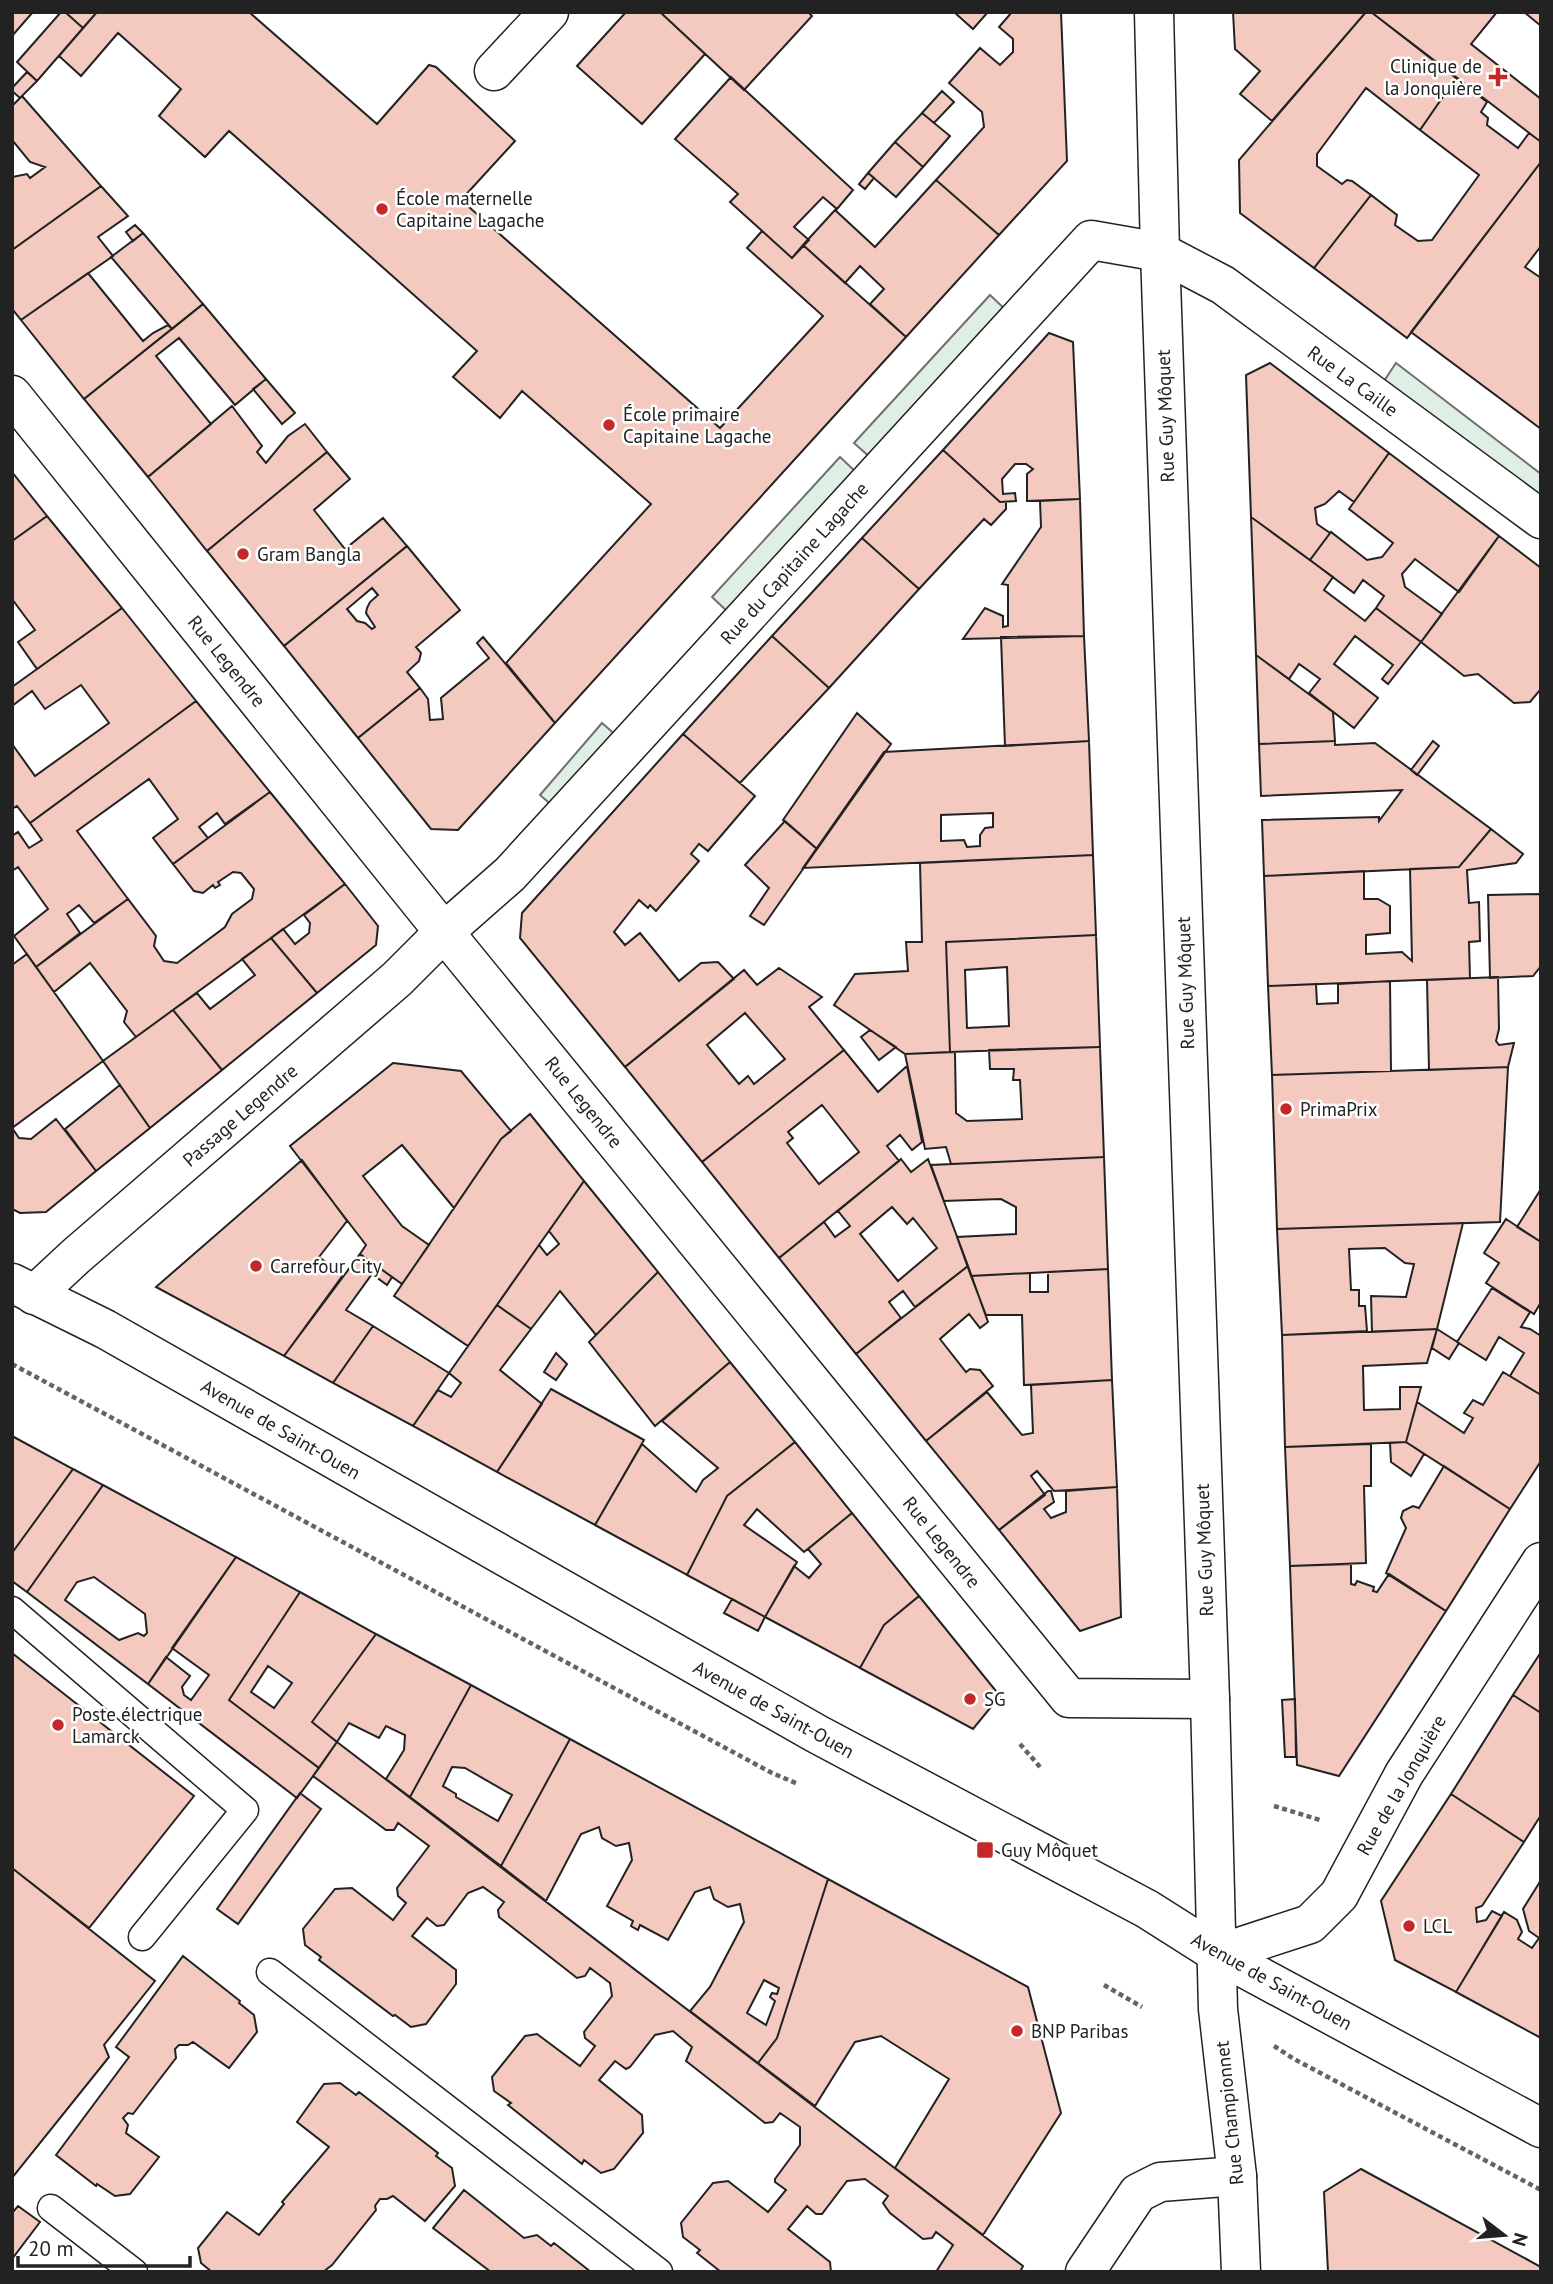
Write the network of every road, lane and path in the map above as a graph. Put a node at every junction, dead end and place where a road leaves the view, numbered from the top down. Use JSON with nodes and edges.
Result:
{"nodes":[{"id":1,"x":549,"y":12,"type":"edge"},
{"id":2,"x":1154,"y":12,"type":"edge"},
{"id":3,"x":494,"y":71,"type":"dead end"},
{"id":4,"x":1160,"y":251,"type":"junction"},
{"id":5,"x":12,"y":395,"type":"edge"},
{"id":6,"x":1541,"y":519,"type":"edge"},
{"id":7,"x":444,"y":932,"type":"junction"},
{"id":8,"x":23,"y":1289,"type":"edge"},
{"id":9,"x":12,"y":1364,"type":"edge"},
{"id":10,"x":1541,"y":1562,"type":"edge"},
{"id":11,"x":12,"y":1610,"type":"edge"},
{"id":12,"x":1210,"y":1699,"type":"junction"},
{"id":13,"x":1020,"y":1744,"type":"dead end"},
{"id":14,"x":1040,"y":1767,"type":"dead end"},
{"id":15,"x":809,"y":1789,"type":"dead end"},
{"id":16,"x":1274,"y":1806,"type":"dead end"},
{"id":17,"x":1320,"y":1820,"type":"dead end"},
{"id":18,"x":142,"y":1937,"type":"dead end"},
{"id":19,"x":1218,"y":1954,"type":"junction"},
{"id":20,"x":270,"y":1972,"type":"dead end"},
{"id":21,"x":1104,"y":1985,"type":"dead end"},
{"id":22,"x":1142,"y":2007,"type":"dead end"},
{"id":23,"x":1294,"y":2059,"type":"dead end"},
{"id":24,"x":1541,"y":2128,"type":"edge"},
{"id":25,"x":1237,"y":2176,"type":"junction"},
{"id":26,"x":1541,"y":2179,"type":"edge"},
{"id":27,"x":1538,"y":2189,"type":"edge"},
{"id":28,"x":51,"y":2208,"type":"dead end"},
{"id":29,"x":134,"y":2272,"type":"edge"},
{"id":30,"x":659,"y":2272,"type":"edge"},
{"id":31,"x":1085,"y":2272,"type":"edge"},
{"id":32,"x":1241,"y":2272,"type":"edge"}],
"edges":[{"from":1,"to":3,"type":"street"},
{"from":2,"to":4,"type":"street","name":"Rue Guy Môquet"},
{"from":4,"to":6,"type":"street","name":"Rue La Caille"},
{"from":4,"to":7,"type":"street","name":"Rue du Capitaine Lagache"},
{"from":4,"to":12,"type":"street","name":"Rue Guy Môquet"},
{"from":5,"to":7,"type":"street","name":"Rue Legendre"},
{"from":7,"to":8,"type":"street","name":"Passage Legendre"},
{"from":7,"to":12,"type":"street","name":"Rue Legendre"},
{"from":8,"to":19,"type":"street","name":"Avenue de Saint-Ouen"},
{"from":9,"to":15,"type":"path"},
{"from":10,"to":19,"type":"street","name":"Rue de la Jonquière"},
{"from":11,"to":18,"type":"lane"},
{"from":12,"to":19,"type":"street","name":"Rue Guy Môquet"},
{"from":13,"to":14,"type":"path"},
{"from":16,"to":17,"type":"path"},
{"from":19,"to":24,"type":"street","name":"Avenue de Saint-Ouen"},
{"from":19,"to":25,"type":"street","name":"Rue Championnet"},
{"from":20,"to":30,"type":"lane"},
{"from":21,"to":22,"type":"path"},
{"from":23,"to":27,"type":"path"},
{"from":25,"to":31,"type":"street"},
{"from":25,"to":32,"type":"street","name":"Rue Championnet"},
{"from":26,"to":27,"type":"path"},
{"from":28,"to":29,"type":"lane"}]}
